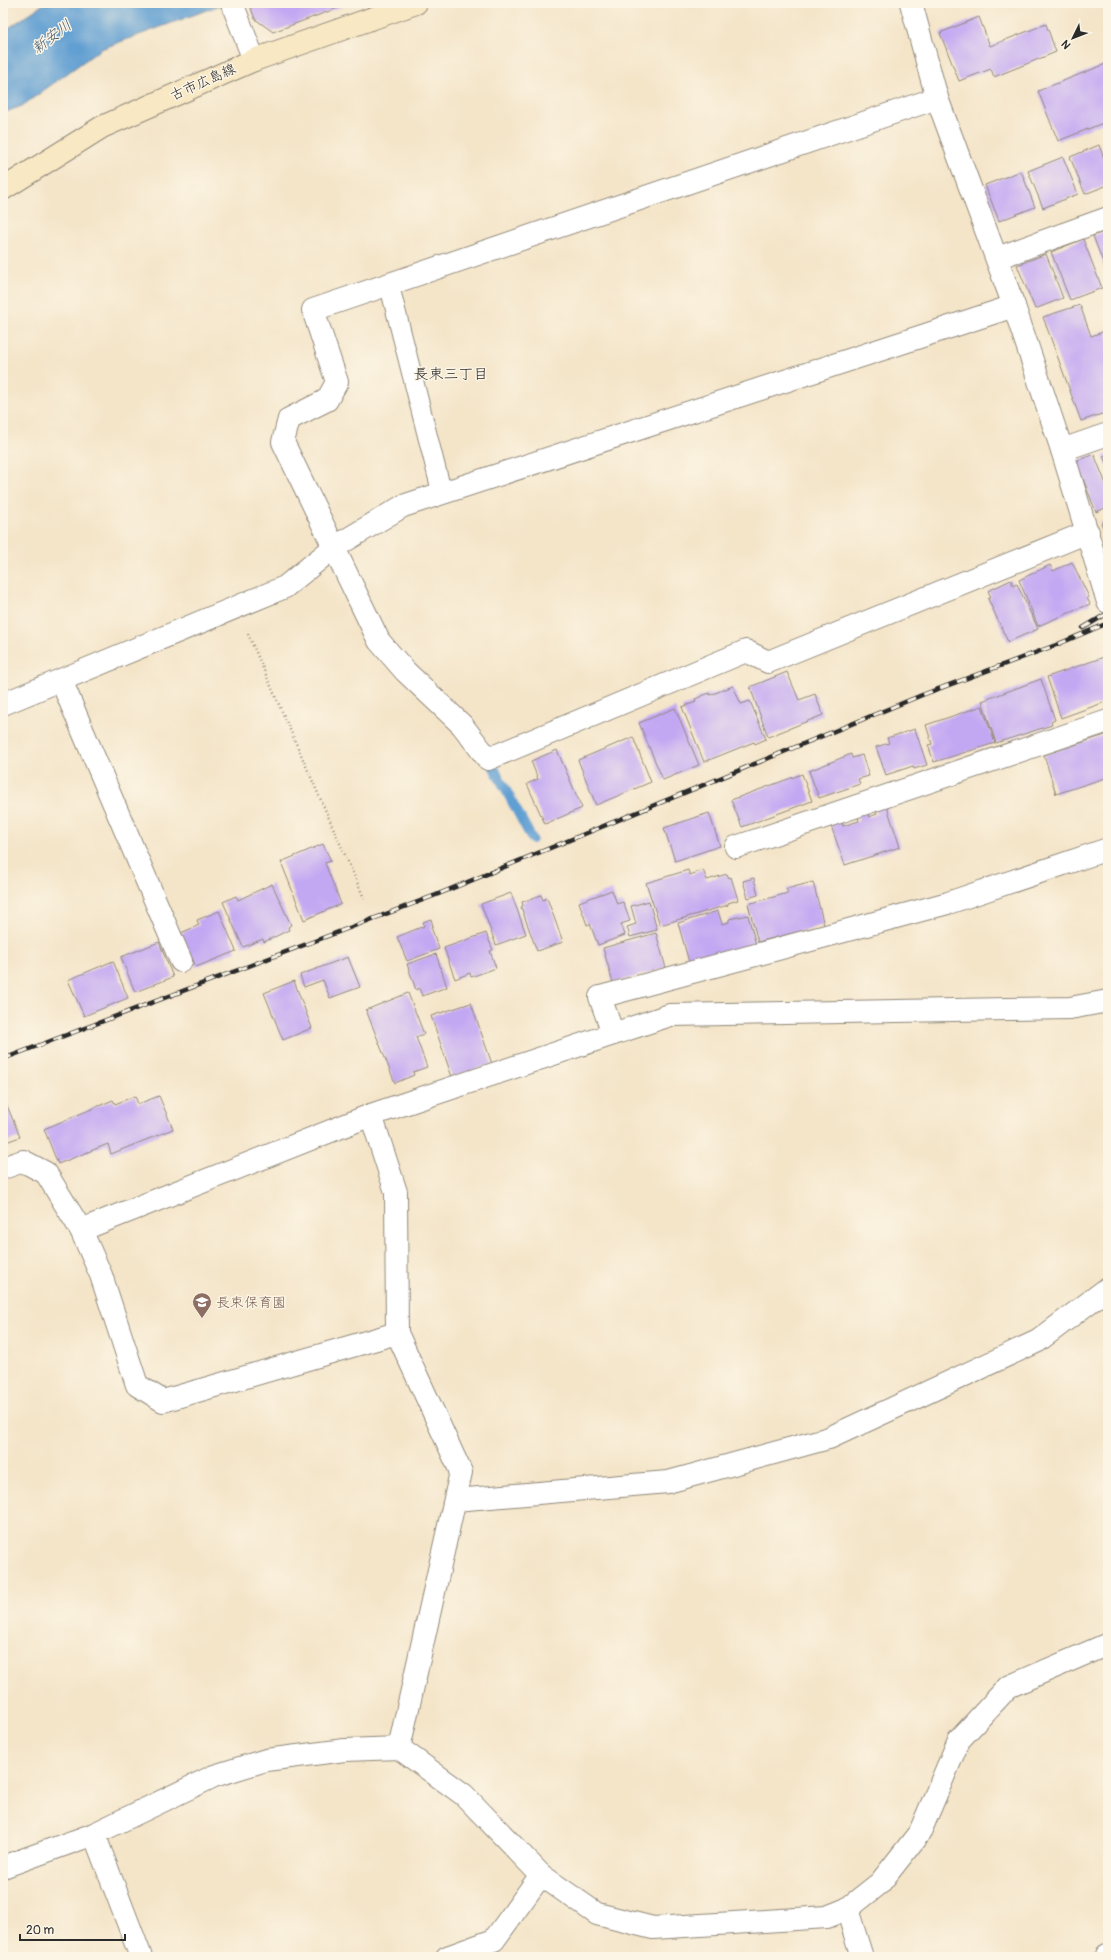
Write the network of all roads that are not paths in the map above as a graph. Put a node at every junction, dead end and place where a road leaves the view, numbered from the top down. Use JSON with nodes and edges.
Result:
{"nodes":[{"id":1,"x":232,"y":3,"type":"edge"},
{"id":2,"x":416,"y":3,"type":"edge"},
{"id":3,"x":911,"y":3,"type":"edge"},
{"id":4,"x":254,"y":60,"type":"junction"},
{"id":5,"x":938,"y":98,"type":"junction"},
{"id":6,"x":3,"y":189,"type":"edge"},
{"id":7,"x":1108,"y":218,"type":"edge"},
{"id":8,"x":997,"y":258,"type":"junction"},
{"id":9,"x":388,"y":284,"type":"junction"},
{"id":10,"x":1014,"y":306,"type":"junction"},
{"id":11,"x":1108,"y":434,"type":"edge"},
{"id":12,"x":1062,"y":450,"type":"junction"},
{"id":13,"x":442,"y":492,"type":"junction"},
{"id":14,"x":1088,"y":532,"type":"junction"},
{"id":15,"x":334,"y":548,"type":"junction"},
{"id":16,"x":1108,"y":602,"type":"edge"},
{"id":17,"x":61,"y":680,"type":"junction"},
{"id":18,"x":3,"y":704,"type":"edge"},
{"id":19,"x":1108,"y":721,"type":"edge"},
{"id":20,"x":736,"y":847,"type":"dead end"},
{"id":21,"x":1108,"y":849,"type":"edge"},
{"id":22,"x":181,"y":961,"type":"dead end"},
{"id":23,"x":1108,"y":1001,"type":"edge"},
{"id":24,"x":613,"y":1034,"type":"junction"},
{"id":25,"x":371,"y":1115,"type":"junction"},
{"id":26,"x":3,"y":1168,"type":"edge"},
{"id":27,"x":81,"y":1230,"type":"junction"},
{"id":28,"x":1108,"y":1288,"type":"edge"},
{"id":29,"x":397,"y":1333,"type":"junction"},
{"id":30,"x":455,"y":1500,"type":"junction"},
{"id":31,"x":1108,"y":1644,"type":"edge"},
{"id":32,"x":399,"y":1748,"type":"junction"},
{"id":33,"x":94,"y":1834,"type":"junction"},
{"id":34,"x":3,"y":1867,"type":"edge"},
{"id":35,"x":541,"y":1875,"type":"junction"},
{"id":36,"x":847,"y":1909,"type":"junction"},
{"id":37,"x":141,"y":1957,"type":"edge"},
{"id":38,"x":447,"y":1957,"type":"edge"},
{"id":39,"x":862,"y":1957,"type":"edge"}],
"edges":[{"from":1,"to":4,"type":"street"},
{"from":2,"to":4,"type":"main road","name":"古市広島線"},
{"from":3,"to":5,"type":"street"},
{"from":4,"to":6,"type":"main road","name":"古市広島線"},
{"from":5,"to":8,"type":"street"},
{"from":5,"to":9,"type":"street"},
{"from":7,"to":8,"type":"street"},
{"from":8,"to":10,"type":"street"},
{"from":9,"to":13,"type":"lane"},
{"from":9,"to":15,"type":"street"},
{"from":10,"to":12,"type":"street"},
{"from":10,"to":13,"type":"street"},
{"from":11,"to":12,"type":"street"},
{"from":12,"to":14,"type":"street"},
{"from":13,"to":15,"type":"street"},
{"from":14,"to":15,"type":"street"},
{"from":14,"to":16,"type":"street"},
{"from":15,"to":17,"type":"street"},
{"from":17,"to":18,"type":"street"},
{"from":17,"to":22,"type":"street"},
{"from":19,"to":20,"type":"street"},
{"from":21,"to":24,"type":"street"},
{"from":23,"to":24,"type":"street"},
{"from":24,"to":25,"type":"street"},
{"from":25,"to":27,"type":"street"},
{"from":25,"to":29,"type":"street"},
{"from":26,"to":27,"type":"street"},
{"from":27,"to":29,"type":"street"},
{"from":28,"to":30,"type":"street"},
{"from":29,"to":30,"type":"street"},
{"from":30,"to":32,"type":"street"},
{"from":31,"to":36,"type":"street"},
{"from":32,"to":33,"type":"street"},
{"from":32,"to":35,"type":"street"},
{"from":33,"to":34,"type":"street"},
{"from":33,"to":37,"type":"street"},
{"from":35,"to":36,"type":"street"},
{"from":35,"to":38,"type":"street"},
{"from":36,"to":39,"type":"street"}]}
